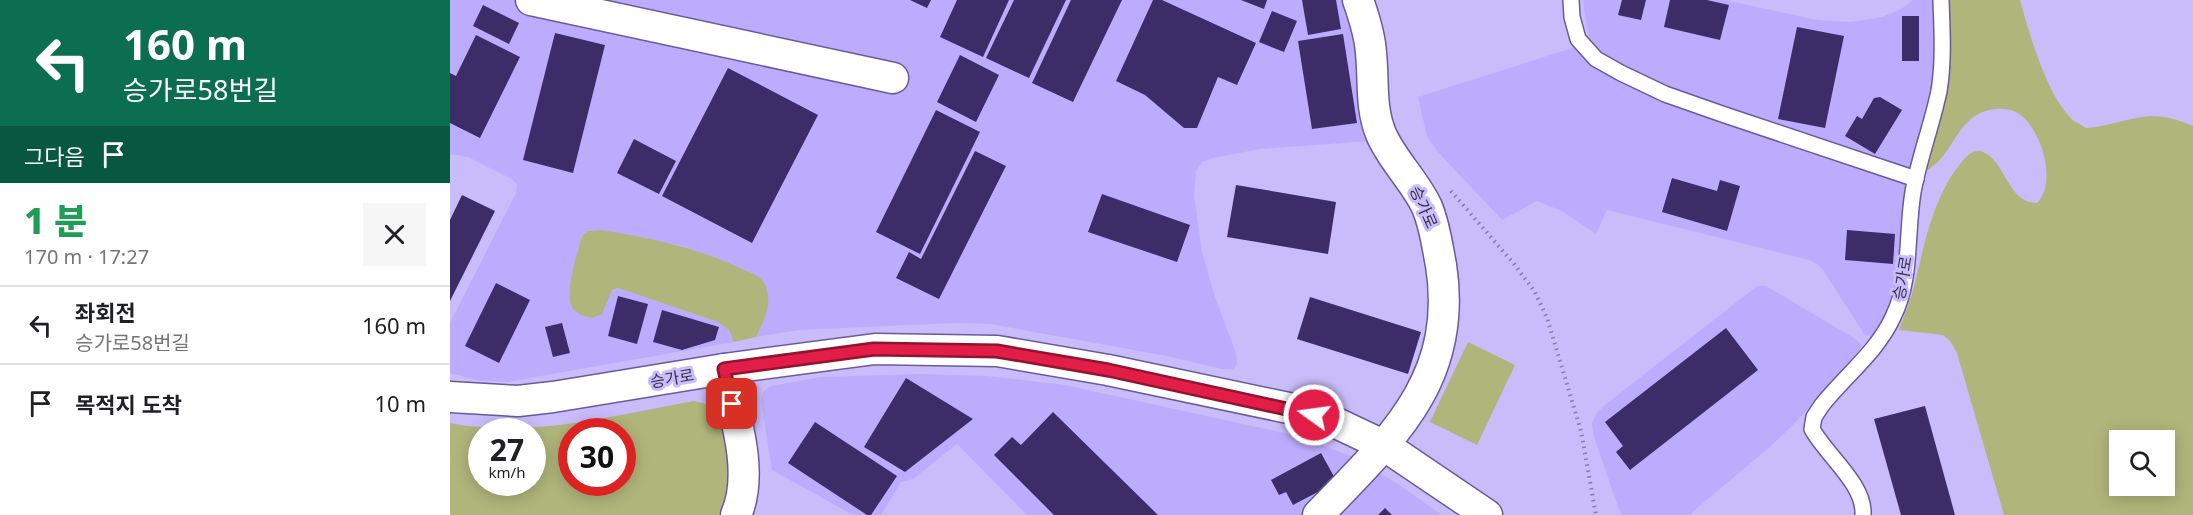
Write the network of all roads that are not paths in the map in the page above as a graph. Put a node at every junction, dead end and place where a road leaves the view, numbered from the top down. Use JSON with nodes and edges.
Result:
{"nodes":[{"id":1,"x":531,"y":0,"type":"edge"},
{"id":2,"x":1358,"y":0,"type":"edge"},
{"id":3,"x":1571,"y":0,"type":"edge"},
{"id":4,"x":1941,"y":0,"type":"edge"},
{"id":5,"x":893,"y":78,"type":"dead end"},
{"id":6,"x":1916,"y":179,"type":"junction"},
{"id":7,"x":724,"y":369,"type":"junction"},
{"id":8,"x":450,"y":396,"type":"edge"},
{"id":9,"x":1385,"y":446,"type":"junction"},
{"id":10,"x":736,"y":515,"type":"edge"},
{"id":11,"x":1318,"y":515,"type":"edge"},
{"id":12,"x":1487,"y":515,"type":"edge"},
{"id":13,"x":1863,"y":515,"type":"edge"}],
"edges":[{"from":1,"to":5,"type":"street"},
{"from":2,"to":9,"type":"street","name":"승가로"},
{"from":3,"to":6,"type":"lane"},
{"from":4,"to":6,"type":"lane","name":"승가로"},
{"from":6,"to":13,"type":"lane","name":"승가로"},
{"from":7,"to":8,"type":"street","name":"승가로"},
{"from":7,"to":9,"type":"street","name":"승가로"},
{"from":7,"to":10,"type":"street"},
{"from":9,"to":11,"type":"street"},
{"from":9,"to":12,"type":"street","name":"승가로"}]}
